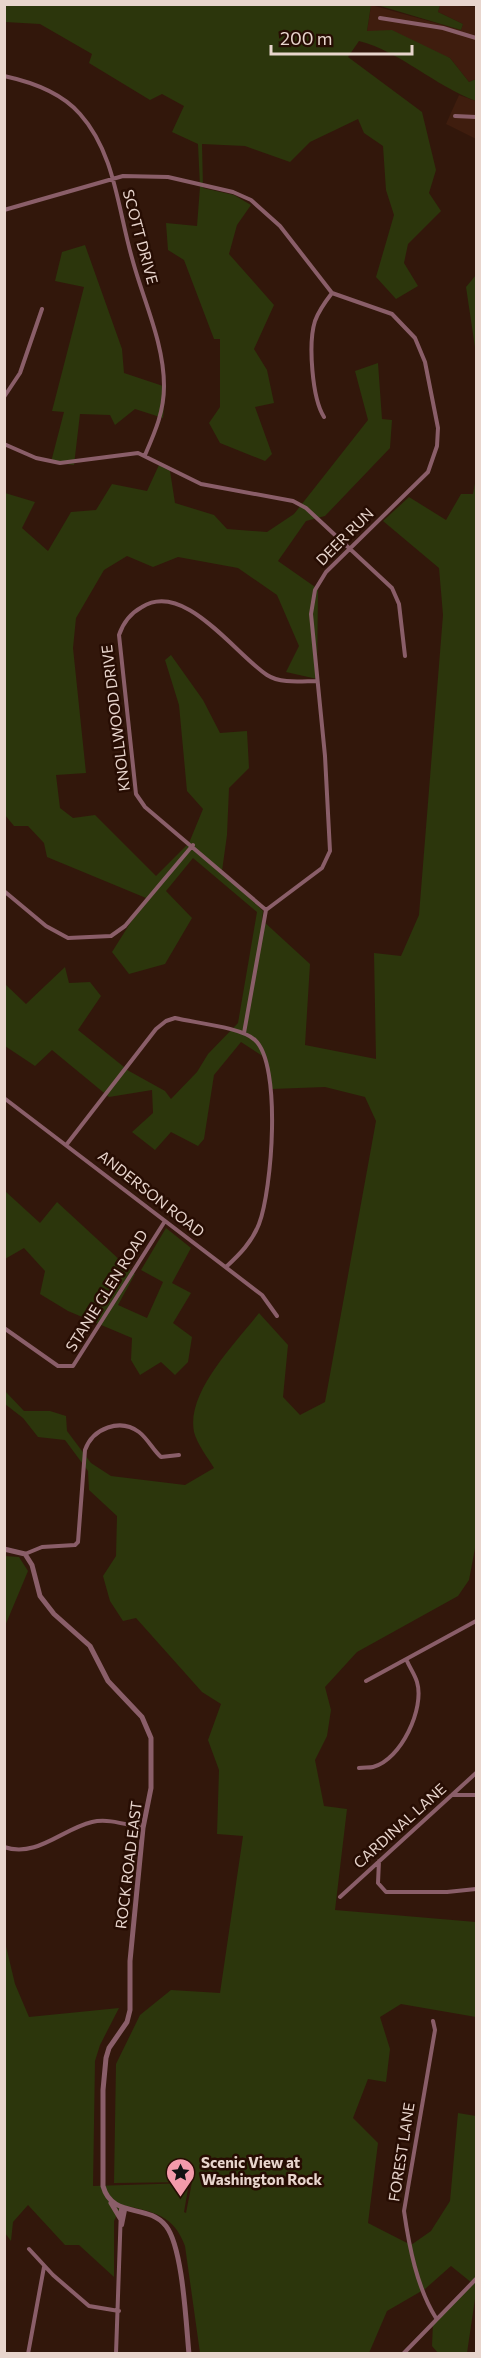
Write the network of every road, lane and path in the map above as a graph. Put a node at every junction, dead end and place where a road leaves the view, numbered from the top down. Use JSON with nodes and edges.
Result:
{"nodes":[{"id":1,"x":380,"y":18,"type":"dead end"},
{"id":2,"x":477,"y":38,"type":"edge"},
{"id":3,"x":4,"y":76,"type":"edge"},
{"id":4,"x":455,"y":116,"type":"dead end"},
{"id":5,"x":477,"y":117,"type":"edge"},
{"id":6,"x":112,"y":178,"type":"junction"},
{"id":7,"x":4,"y":210,"type":"edge"},
{"id":8,"x":332,"y":293,"type":"junction"},
{"id":9,"x":42,"y":309,"type":"dead end"},
{"id":10,"x":4,"y":397,"type":"edge"},
{"id":11,"x":324,"y":417,"type":"dead end"},
{"id":12,"x":4,"y":444,"type":"edge"},
{"id":13,"x":145,"y":455,"type":"junction"},
{"id":14,"x":350,"y":549,"type":"junction"},
{"id":15,"x":405,"y":656,"type":"dead end"},
{"id":16,"x":317,"y":681,"type":"junction"},
{"id":17,"x":194,"y":845,"type":"junction"},
{"id":18,"x":4,"y":891,"type":"edge"},
{"id":19,"x":266,"y":910,"type":"junction"},
{"id":20,"x":244,"y":1033,"type":"junction"},
{"id":21,"x":4,"y":1098,"type":"edge"},
{"id":22,"x":67,"y":1144,"type":"junction"},
{"id":23,"x":165,"y":1221,"type":"junction"},
{"id":24,"x":226,"y":1267,"type":"junction"},
{"id":25,"x":277,"y":1316,"type":"dead end"},
{"id":26,"x":4,"y":1328,"type":"edge"},
{"id":27,"x":179,"y":1455,"type":"dead end"},
{"id":28,"x":4,"y":1549,"type":"edge"},
{"id":29,"x":25,"y":1554,"type":"junction"},
{"id":30,"x":476,"y":1623,"type":"edge"},
{"id":31,"x":407,"y":1661,"type":"junction"},
{"id":32,"x":366,"y":1681,"type":"dead end"},
{"id":33,"x":359,"y":1768,"type":"dead end"},
{"id":34,"x":477,"y":1773,"type":"edge"},
{"id":35,"x":451,"y":1795,"type":"junction"},
{"id":36,"x":477,"y":1795,"type":"edge"},
{"id":37,"x":143,"y":1828,"type":"junction"},
{"id":38,"x":4,"y":1847,"type":"edge"},
{"id":39,"x":379,"y":1861,"type":"junction"},
{"id":40,"x":477,"y":1889,"type":"edge"},
{"id":41,"x":340,"y":1897,"type":"dead end"},
{"id":42,"x":433,"y":2021,"type":"dead end"},
{"id":43,"x":109,"y":2199,"type":"junction"},
{"id":44,"x":123,"y":2209,"type":"junction"},
{"id":45,"x":134,"y":2211,"type":"junction"},
{"id":46,"x":122,"y":2221,"type":"junction"},
{"id":47,"x":29,"y":2249,"type":"dead end"},
{"id":48,"x":45,"y":2267,"type":"junction"},
{"id":49,"x":477,"y":2279,"type":"edge"},
{"id":50,"x":119,"y":2311,"type":"junction"},
{"id":51,"x":436,"y":2318,"type":"junction"},
{"id":52,"x":28,"y":2354,"type":"edge"},
{"id":53,"x":116,"y":2354,"type":"edge"},
{"id":54,"x":189,"y":2354,"type":"edge"},
{"id":55,"x":403,"y":2354,"type":"edge"}],
"edges":[{"from":1,"to":2,"type":"street"},
{"from":3,"to":6,"type":"street","name":"SCOTT DRIVE"},
{"from":4,"to":5,"type":"street"},
{"from":6,"to":7,"type":"street"},
{"from":6,"to":8,"type":"street"},
{"from":6,"to":13,"type":"street","name":"SCOTT DRIVE"},
{"from":8,"to":11,"type":"street"},
{"from":8,"to":14,"type":"street","name":"DEER RUN"},
{"from":9,"to":10,"type":"street"},
{"from":12,"to":13,"type":"street"},
{"from":13,"to":14,"type":"street"},
{"from":14,"to":15,"type":"street"},
{"from":14,"to":16,"type":"street","name":"DEER RUN"},
{"from":16,"to":17,"type":"street","name":"KNOLLWOOD DRIVE"},
{"from":16,"to":19,"type":"street","name":"DEER RUN"},
{"from":17,"to":18,"type":"street"},
{"from":17,"to":19,"type":"street","name":"KNOLLWOOD DRIVE"},
{"from":19,"to":20,"type":"street"},
{"from":20,"to":22,"type":"street"},
{"from":20,"to":24,"type":"street"},
{"from":21,"to":22,"type":"street","name":"ANDERSON ROAD"},
{"from":22,"to":23,"type":"street","name":"ANDERSON ROAD"},
{"from":23,"to":24,"type":"street","name":"ANDERSON ROAD"},
{"from":23,"to":26,"type":"street","name":"STANIE GLEN ROAD"},
{"from":24,"to":25,"type":"street","name":"ANDERSON ROAD"},
{"from":27,"to":29,"type":"street"},
{"from":28,"to":29,"type":"street"},
{"from":29,"to":37,"type":"street","name":"ROCK ROAD EAST"},
{"from":30,"to":31,"type":"street"},
{"from":31,"to":32,"type":"street"},
{"from":31,"to":33,"type":"street"},
{"from":34,"to":35,"type":"street","name":"CARDINAL LANE"},
{"from":35,"to":36,"type":"street"},
{"from":35,"to":39,"type":"street","name":"CARDINAL LANE"},
{"from":37,"to":38,"type":"street"},
{"from":37,"to":43,"type":"street","name":"ROCK ROAD EAST"},
{"from":39,"to":40,"type":"street"},
{"from":39,"to":41,"type":"street","name":"CARDINAL LANE"},
{"from":42,"to":51,"type":"street","name":"FOREST LANE"},
{"from":43,"to":44,"type":"street"},
{"from":43,"to":46,"type":"street","name":"ROCK ROAD EAST"},
{"from":44,"to":45,"type":"street"},
{"from":44,"to":46,"type":"street"},
{"from":45,"to":46,"type":"street"},
{"from":45,"to":54,"type":"street"},
{"from":46,"to":50,"type":"street"},
{"from":47,"to":48,"type":"street"},
{"from":48,"to":50,"type":"street"},
{"from":48,"to":52,"type":"street"},
{"from":49,"to":51,"type":"street"},
{"from":50,"to":53,"type":"street"},
{"from":51,"to":55,"type":"street"}]}
